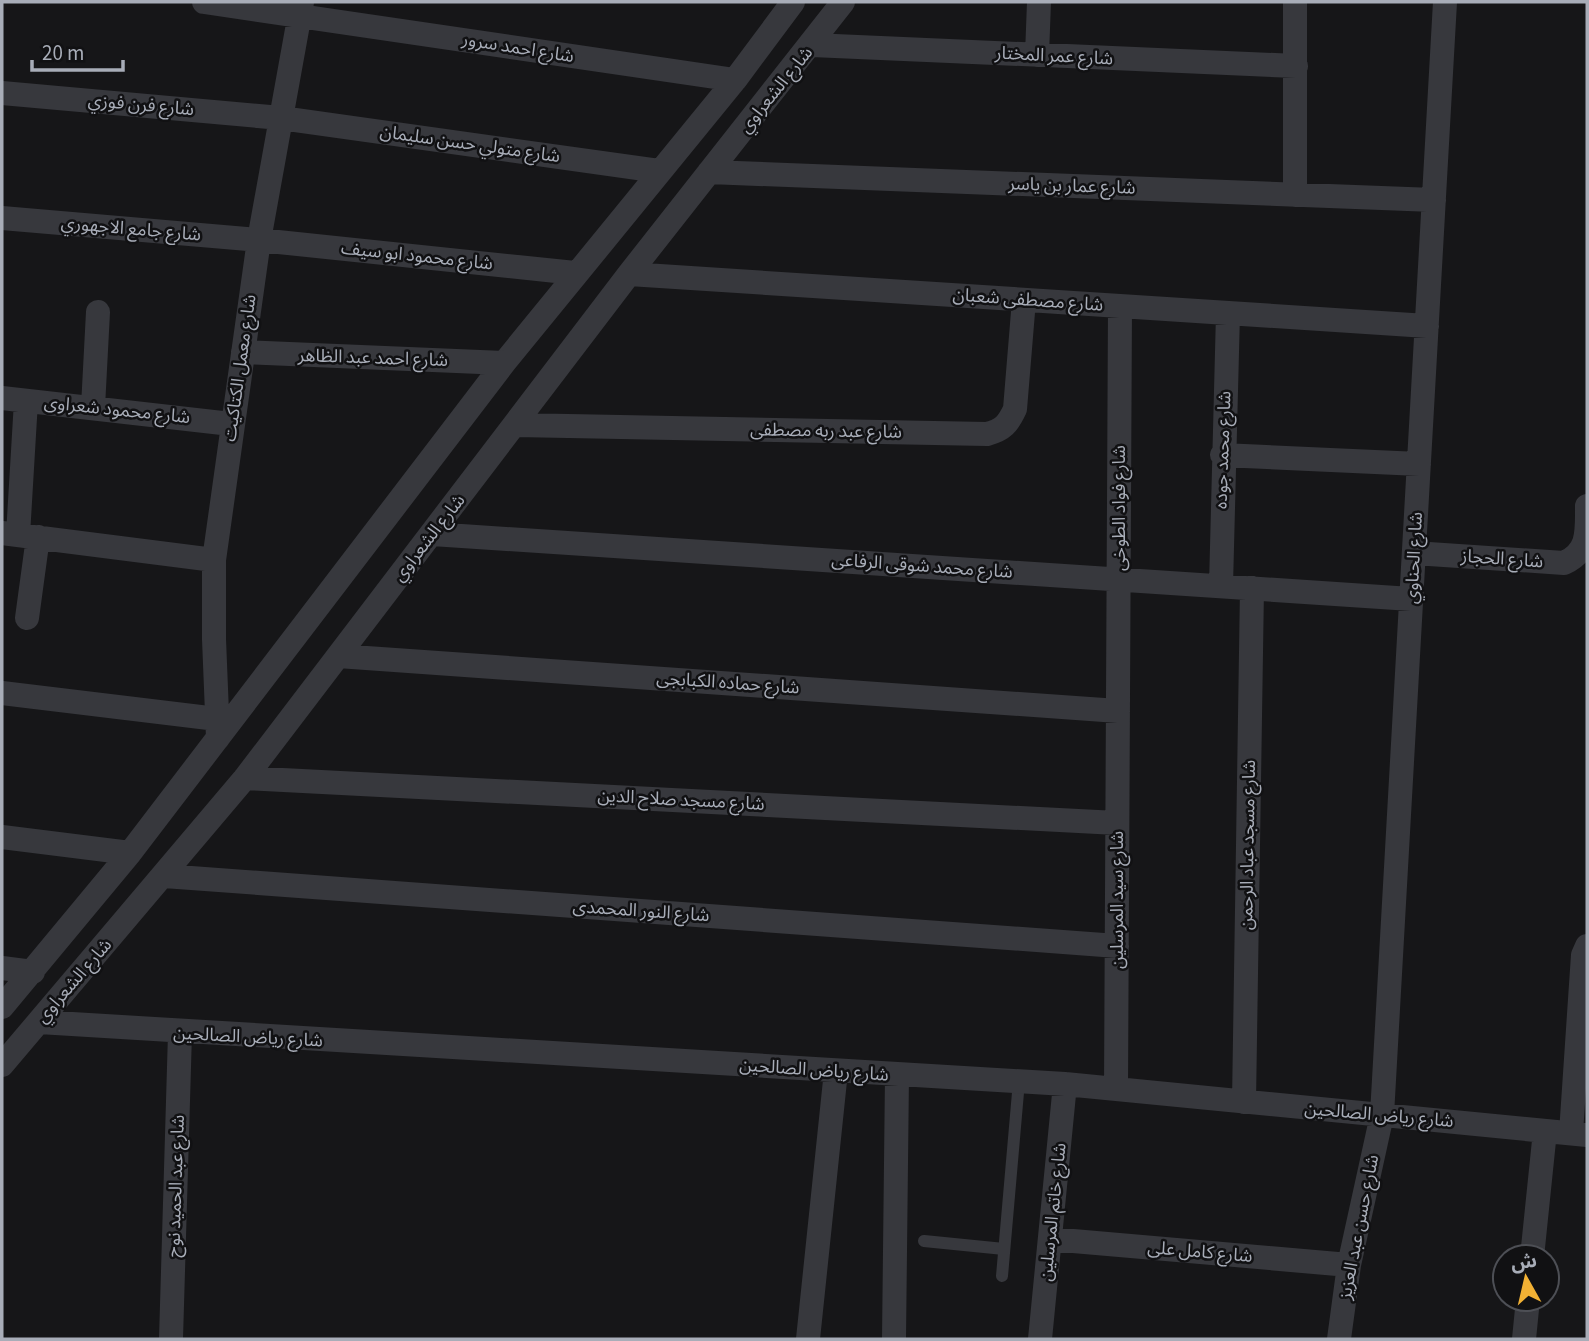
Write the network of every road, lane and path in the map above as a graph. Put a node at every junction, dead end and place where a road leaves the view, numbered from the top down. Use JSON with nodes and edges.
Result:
{"nodes":[{"id":1,"x":204,"y":2,"type":"edge"},
{"id":2,"x":793,"y":2,"type":"edge"},
{"id":3,"x":843,"y":2,"type":"edge"},
{"id":4,"x":1039,"y":2,"type":"edge"},
{"id":5,"x":1295,"y":2,"type":"edge"},
{"id":6,"x":1446,"y":2,"type":"edge"},
{"id":7,"x":301,"y":8,"type":"edge"},
{"id":8,"x":812,"y":45,"type":"junction"},
{"id":9,"x":1037,"y":55,"type":"junction"},
{"id":10,"x":1296,"y":66,"type":"junction"},
{"id":11,"x":735,"y":80,"type":"junction"},
{"id":12,"x":2,"y":93,"type":"edge"},
{"id":13,"x":281,"y":118,"type":"junction"},
{"id":14,"x":659,"y":171,"type":"junction"},
{"id":15,"x":709,"y":172,"type":"junction"},
{"id":16,"x":1295,"y":195,"type":"junction"},
{"id":17,"x":1434,"y":200,"type":"junction"},
{"id":18,"x":2,"y":219,"type":"edge"},
{"id":19,"x":259,"y":240,"type":"junction"},
{"id":20,"x":575,"y":273,"type":"junction"},
{"id":21,"x":629,"y":274,"type":"junction"},
{"id":22,"x":1024,"y":300,"type":"junction"},
{"id":23,"x":1120,"y":306,"type":"junction"},
{"id":24,"x":98,"y":312,"type":"dead end"},
{"id":25,"x":1228,"y":313,"type":"junction"},
{"id":26,"x":1427,"y":326,"type":"junction"},
{"id":27,"x":243,"y":352,"type":"junction"},
{"id":28,"x":504,"y":363,"type":"junction"},
{"id":29,"x":14,"y":399,"type":"edge"},
{"id":30,"x":93,"y":407,"type":"junction"},
{"id":31,"x":231,"y":424,"type":"junction"},
{"id":32,"x":516,"y":425,"type":"junction"},
{"id":33,"x":1222,"y":455,"type":"junction"},
{"id":34,"x":1419,"y":464,"type":"junction"},
{"id":35,"x":1587,"y":506,"type":"edge"},
{"id":36,"x":432,"y":534,"type":"junction"},
{"id":37,"x":19,"y":535,"type":"edge"},
{"id":38,"x":1414,"y":553,"type":"junction"},
{"id":39,"x":214,"y":560,"type":"junction"},
{"id":40,"x":1118,"y":579,"type":"junction"},
{"id":41,"x":1220,"y":586,"type":"junction"},
{"id":42,"x":1252,"y":588,"type":"junction"},
{"id":43,"x":1411,"y":599,"type":"junction"},
{"id":44,"x":27,"y":618,"type":"dead end"},
{"id":45,"x":338,"y":656,"type":"junction"},
{"id":46,"x":2,"y":693,"type":"edge"},
{"id":47,"x":1118,"y":711,"type":"junction"},
{"id":48,"x":218,"y":729,"type":"junction"},
{"id":49,"x":244,"y":778,"type":"junction"},
{"id":50,"x":1117,"y":823,"type":"junction"},
{"id":51,"x":2,"y":837,"type":"edge"},
{"id":52,"x":130,"y":853,"type":"junction"},
{"id":53,"x":164,"y":876,"type":"junction"},
{"id":54,"x":1117,"y":946,"type":"junction"},
{"id":55,"x":1587,"y":946,"type":"edge"},
{"id":56,"x":2,"y":968,"type":"edge"},
{"id":57,"x":33,"y":972,"type":"junction"},
{"id":58,"x":2,"y":1007,"type":"edge"},
{"id":59,"x":39,"y":1022,"type":"junction"},
{"id":60,"x":180,"y":1033,"type":"junction"},
{"id":61,"x":2,"y":1065,"type":"edge"},
{"id":62,"x":836,"y":1071,"type":"junction"},
{"id":63,"x":897,"y":1075,"type":"junction"},
{"id":64,"x":1019,"y":1081,"type":"junction"},
{"id":65,"x":1065,"y":1084,"type":"junction"},
{"id":66,"x":1116,"y":1090,"type":"junction"},
{"id":67,"x":1244,"y":1102,"type":"junction"},
{"id":68,"x":1382,"y":1115,"type":"junction"},
{"id":69,"x":1545,"y":1131,"type":"junction"},
{"id":70,"x":1579,"y":1134,"type":"edge"},
{"id":71,"x":1050,"y":1239,"type":"junction"},
{"id":72,"x":924,"y":1241,"type":"dead end"},
{"id":73,"x":1533,"y":1243,"type":"edge"},
{"id":74,"x":1004,"y":1249,"type":"junction"},
{"id":75,"x":1349,"y":1265,"type":"junction"},
{"id":76,"x":1002,"y":1276,"type":"dead end"},
{"id":77,"x":1527,"y":1313,"type":"edge"},
{"id":78,"x":171,"y":1339,"type":"edge"},
{"id":79,"x":808,"y":1339,"type":"edge"},
{"id":80,"x":894,"y":1339,"type":"edge"},
{"id":81,"x":1040,"y":1339,"type":"edge"},
{"id":82,"x":1339,"y":1339,"type":"edge"},
{"id":83,"x":1524,"y":1339,"type":"edge"}],
"edges":[{"from":1,"to":7,"type":"street","name":"شارع احمد سرور"},
{"from":2,"to":11,"type":"street","name":"شارع الشعراوي"},
{"from":3,"to":8,"type":"street","name":"شارع الشعراوي"},
{"from":4,"to":9,"type":"street"},
{"from":5,"to":10,"type":"street"},
{"from":6,"to":17,"type":"street","name":"شارع الحناوي"},
{"from":7,"to":11,"type":"street","name":"شارع احمد سرور"},
{"from":7,"to":13,"type":"street","name":"شارع معمل الكتاكيت"},
{"from":8,"to":9,"type":"street","name":"شارع عمر المختار"},
{"from":8,"to":15,"type":"street","name":"شارع الشعراوي"},
{"from":9,"to":10,"type":"street","name":"شارع عمر المختار"},
{"from":10,"to":16,"type":"street"},
{"from":11,"to":14,"type":"street","name":"شارع الشعراوي"},
{"from":12,"to":13,"type":"street","name":"شارع فرن فوزي"},
{"from":13,"to":14,"type":"street","name":"شارع متولي حسن سليمان"},
{"from":13,"to":19,"type":"street","name":"شارع معمل الكتاكيت"},
{"from":14,"to":20,"type":"street","name":"شارع الشعراوي"},
{"from":15,"to":16,"type":"street","name":"شارع عمار بن ياسر"},
{"from":15,"to":21,"type":"street","name":"شارع الشعراوي"},
{"from":16,"to":17,"type":"street","name":"شارع عمار بن ياسر"},
{"from":17,"to":26,"type":"street","name":"شارع الحناوي"},
{"from":18,"to":19,"type":"street","name":"شارع جامع الاجهوري"},
{"from":19,"to":20,"type":"street","name":"شارع محمود ابو سيف"},
{"from":19,"to":27,"type":"street","name":"شارع معمل الكتاكيت"},
{"from":20,"to":28,"type":"street","name":"شارع الشعراوي"},
{"from":21,"to":22,"type":"street","name":"شارع مصطفى شعبان"},
{"from":21,"to":32,"type":"street","name":"شارع الشعراوي"},
{"from":22,"to":23,"type":"street","name":"شارع مصطفى شعبان"},
{"from":22,"to":32,"type":"street","name":"شارع عبد ربه مصطفى"},
{"from":23,"to":25,"type":"street","name":"شارع مصطفى شعبان"},
{"from":23,"to":40,"type":"street","name":"شارع فواد الطوخى"},
{"from":24,"to":30,"type":"street"},
{"from":25,"to":26,"type":"street","name":"شارع مصطفى شعبان"},
{"from":25,"to":33,"type":"street","name":"شارع محمد جوده"},
{"from":26,"to":34,"type":"street","name":"شارع الحناوي"},
{"from":27,"to":28,"type":"street","name":"شارع احمد عبد الظاهر"},
{"from":27,"to":31,"type":"street","name":"شارع معمل الكتاكيت"},
{"from":28,"to":48,"type":"street","name":"شارع الشعراوي"},
{"from":29,"to":30,"type":"street","name":"شارع محمود شعراوى"},
{"from":29,"to":37,"type":"street"},
{"from":30,"to":31,"type":"street","name":"شارع محمود شعراوى"},
{"from":31,"to":39,"type":"street","name":"شارع معمل الكتاكيت"},
{"from":32,"to":36,"type":"street","name":"شارع الشعراوي"},
{"from":33,"to":34,"type":"street"},
{"from":33,"to":41,"type":"street","name":"شارع محمد جوده"},
{"from":34,"to":38,"type":"street","name":"شارع الحناوي"},
{"from":35,"to":38,"type":"street","name":"شارع الحجاز"},
{"from":36,"to":40,"type":"street","name":"شارع محمد شوقى الرفاعى"},
{"from":36,"to":45,"type":"street","name":"شارع الشعراوي"},
{"from":37,"to":39,"type":"street"},
{"from":37,"to":44,"type":"street"},
{"from":38,"to":43,"type":"street","name":"شارع الحناوي"},
{"from":39,"to":48,"type":"street","name":"شارع معمل الكتاكيت"},
{"from":40,"to":41,"type":"street","name":"شارع محمد شوقى الرفاعى"},
{"from":40,"to":47,"type":"street","name":"شارع فواد الطوخى"},
{"from":41,"to":42,"type":"street","name":"شارع محمد شوقى الرفاعى"},
{"from":42,"to":43,"type":"street","name":"شارع محمد شوقى الرفاعى"},
{"from":42,"to":67,"type":"street","name":"شارع مسجد عباد الرحمن"},
{"from":43,"to":68,"type":"street","name":"شارع الحناوي"},
{"from":45,"to":47,"type":"street","name":"شارع حماده الكبابجى"},
{"from":45,"to":49,"type":"street","name":"شارع الشعراوي"},
{"from":46,"to":48,"type":"street"},
{"from":47,"to":50,"type":"street","name":"شارع سيد المرسلين"},
{"from":48,"to":52,"type":"street","name":"شارع الشعراوي"},
{"from":49,"to":50,"type":"street","name":"شارع مسجد صلاح الدين"},
{"from":49,"to":53,"type":"street","name":"شارع الشعراوي"},
{"from":50,"to":54,"type":"street","name":"شارع سيد المرسلين"},
{"from":51,"to":52,"type":"street"},
{"from":52,"to":57,"type":"street","name":"شارع الشعراوي"},
{"from":53,"to":54,"type":"street","name":"شارع النور المحمدى"},
{"from":53,"to":59,"type":"street","name":"شارع الشعراوي"},
{"from":54,"to":66,"type":"street","name":"شارع سيد المرسلين"},
{"from":55,"to":70,"type":"street"},
{"from":56,"to":57,"type":"street"},
{"from":57,"to":58,"type":"street","name":"شارع الشعراوي"},
{"from":59,"to":60,"type":"street","name":"شارع رياض الصالحين"},
{"from":59,"to":61,"type":"street","name":"شارع الشعراوي"},
{"from":60,"to":62,"type":"street","name":"شارع رياض الصالحين"},
{"from":60,"to":78,"type":"street","name":"شارع عبد الحميد نوح"},
{"from":62,"to":63,"type":"street","name":"شارع رياض الصالحين"},
{"from":62,"to":79,"type":"street"},
{"from":63,"to":64,"type":"street","name":"شارع رياض الصالحين"},
{"from":63,"to":80,"type":"street"},
{"from":64,"to":65,"type":"street","name":"شارع رياض الصالحين"},
{"from":64,"to":74,"type":"lane"},
{"from":65,"to":66,"type":"street","name":"شارع رياض الصالحين"},
{"from":65,"to":71,"type":"street","name":"شارع خاتم المرسلين"},
{"from":66,"to":67,"type":"street","name":"شارع رياض الصالحين"},
{"from":67,"to":68,"type":"street","name":"شارع رياض الصالحين"},
{"from":68,"to":69,"type":"street","name":"شارع رياض الصالحين"},
{"from":68,"to":75,"type":"street","name":"شارع حسن عبد العزيز"},
{"from":69,"to":70,"type":"street","name":"شارع رياض الصالحين"},
{"from":69,"to":73,"type":"street"},
{"from":71,"to":75,"type":"street","name":"شارع كامل على"},
{"from":71,"to":81,"type":"street","name":"شارع خاتم المرسلين"},
{"from":72,"to":74,"type":"lane"},
{"from":74,"to":76,"type":"lane"},
{"from":75,"to":82,"type":"street","name":"شارع حسن عبد العزيز"},
{"from":77,"to":83,"type":"street"}]}
